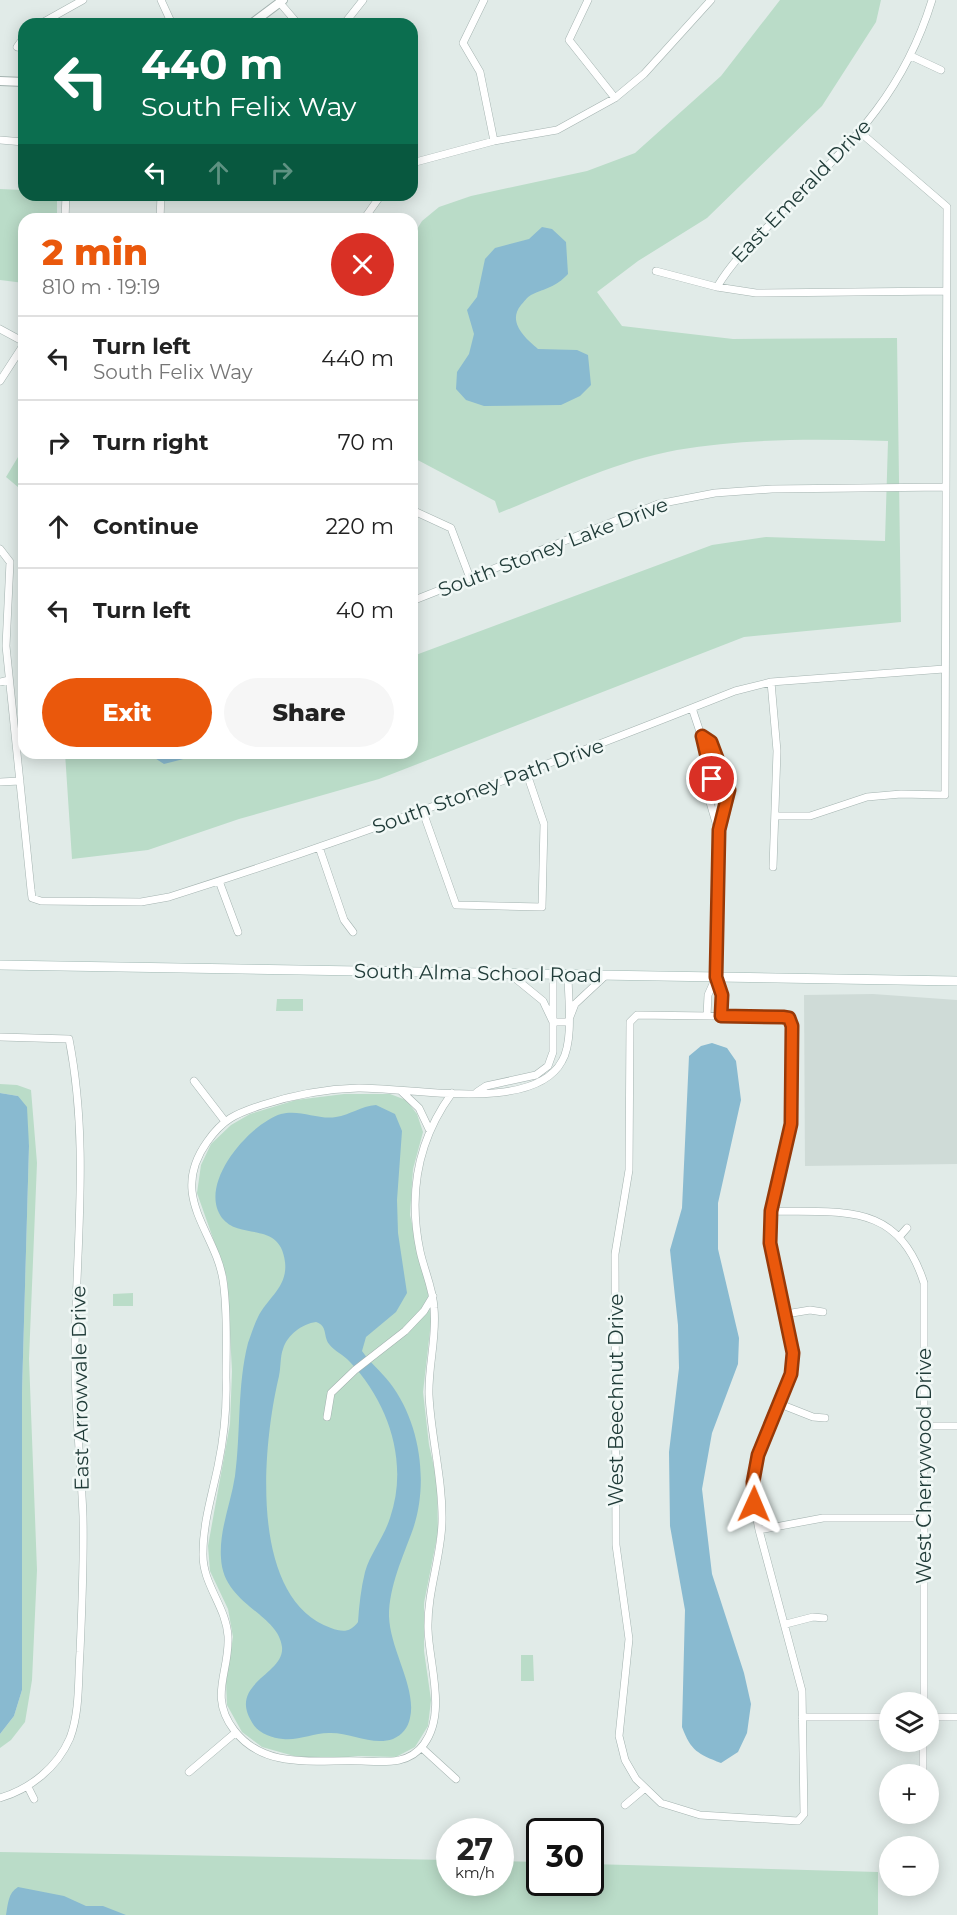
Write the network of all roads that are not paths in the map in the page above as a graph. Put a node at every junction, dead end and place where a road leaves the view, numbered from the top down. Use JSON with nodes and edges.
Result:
{"nodes":[{"id":1,"x":84,"y":0,"type":"edge"},
{"id":2,"x":161,"y":0,"type":"edge"},
{"id":3,"x":363,"y":0,"type":"edge"},
{"id":4,"x":484,"y":0,"type":"edge"},
{"id":5,"x":588,"y":0,"type":"edge"},
{"id":6,"x":711,"y":0,"type":"edge"},
{"id":7,"x":932,"y":0,"type":"edge"},
{"id":8,"x":281,"y":1,"type":"edge"},
{"id":9,"x":51,"y":18,"type":"edge"},
{"id":10,"x":169,"y":18,"type":"edge"},
{"id":11,"x":259,"y":18,"type":"edge"},
{"id":12,"x":294,"y":18,"type":"edge"},
{"id":13,"x":349,"y":18,"type":"edge"},
{"id":14,"x":911,"y":56,"type":"junction"},
{"id":15,"x":941,"y":70,"type":"dead end"},
{"id":16,"x":0,"y":81,"type":"edge"},
{"id":17,"x":18,"y":82,"type":"edge"},
{"id":18,"x":615,"y":99,"type":"junction"},
{"id":19,"x":861,"y":133,"type":"junction"},
{"id":20,"x":0,"y":140,"type":"edge"},
{"id":21,"x":494,"y":141,"type":"junction"},
{"id":22,"x":18,"y":142,"type":"edge"},
{"id":23,"x":418,"y":161,"type":"edge"},
{"id":24,"x":657,"y":271,"type":"dead end"},
{"id":25,"x":717,"y":287,"type":"junction"},
{"id":26,"x":946,"y":291,"type":"junction"},
{"id":27,"x":0,"y":329,"type":"edge"},
{"id":28,"x":18,"y":340,"type":"edge"},
{"id":29,"x":18,"y":352,"type":"edge"},
{"id":30,"x":0,"y":381,"type":"edge"},
{"id":31,"x":946,"y":487,"type":"junction"},
{"id":32,"x":418,"y":513,"type":"edge"},
{"id":33,"x":0,"y":549,"type":"edge"},
{"id":34,"x":470,"y":578,"type":"junction"},
{"id":35,"x":418,"y":599,"type":"edge"},
{"id":36,"x":944,"y":669,"type":"junction"},
{"id":37,"x":9,"y":680,"type":"junction"},
{"id":38,"x":0,"y":682,"type":"edge"},
{"id":39,"x":771,"y":682,"type":"junction"},
{"id":40,"x":692,"y":708,"type":"junction"},
{"id":41,"x":702,"y":736,"type":"junction"},
{"id":42,"x":527,"y":774,"type":"junction"},
{"id":43,"x":20,"y":781,"type":"junction"},
{"id":44,"x":0,"y":782,"type":"edge"},
{"id":45,"x":718,"y":782,"type":"junction"},
{"id":46,"x":423,"y":812,"type":"junction"},
{"id":47,"x":776,"y":816,"type":"junction"},
{"id":48,"x":719,"y":830,"type":"junction"},
{"id":49,"x":319,"y":847,"type":"junction"},
{"id":50,"x":773,"y":867,"type":"dead end"},
{"id":51,"x":219,"y":881,"type":"junction"},
{"id":52,"x":238,"y":932,"type":"dead end"},
{"id":53,"x":354,"y":932,"type":"dead end"},
{"id":54,"x":0,"y":965,"type":"edge"},
{"id":55,"x":510,"y":974,"type":"junction"},
{"id":56,"x":553,"y":974,"type":"junction"},
{"id":57,"x":568,"y":974,"type":"junction"},
{"id":58,"x":606,"y":975,"type":"junction"},
{"id":59,"x":716,"y":977,"type":"junction"},
{"id":60,"x":957,"y":981,"type":"edge"},
{"id":61,"x":707,"y":1016,"type":"junction"},
{"id":62,"x":721,"y":1016,"type":"junction"},
{"id":63,"x":553,"y":1022,"type":"junction"},
{"id":64,"x":568,"y":1022,"type":"junction"},
{"id":65,"x":0,"y":1037,"type":"edge"},
{"id":66,"x":552,"y":1055,"type":"junction"},
{"id":67,"x":564,"y":1059,"type":"junction"},
{"id":68,"x":194,"y":1082,"type":"dead end"},
{"id":69,"x":401,"y":1091,"type":"junction"},
{"id":70,"x":477,"y":1092,"type":"junction"},
{"id":71,"x":452,"y":1093,"type":"junction"},
{"id":72,"x":224,"y":1120,"type":"junction"},
{"id":73,"x":429,"y":1129,"type":"junction"},
{"id":74,"x":771,"y":1211,"type":"junction"},
{"id":75,"x":908,"y":1227,"type":"dead end"},
{"id":76,"x":900,"y":1236,"type":"junction"},
{"id":77,"x":433,"y":1296,"type":"junction"},
{"id":78,"x":823,"y":1312,"type":"dead end"},
{"id":79,"x":786,"y":1314,"type":"junction"},
{"id":80,"x":780,"y":1404,"type":"junction"},
{"id":81,"x":327,"y":1417,"type":"dead end"},
{"id":82,"x":825,"y":1418,"type":"dead end"},
{"id":83,"x":924,"y":1426,"type":"junction"},
{"id":84,"x":957,"y":1426,"type":"edge"},
{"id":85,"x":924,"y":1518,"type":"junction"},
{"id":86,"x":759,"y":1530,"type":"junction"},
{"id":87,"x":824,"y":1618,"type":"dead end"},
{"id":88,"x":786,"y":1624,"type":"junction"},
{"id":89,"x":924,"y":1692,"type":"edge"},
{"id":90,"x":802,"y":1717,"type":"junction"},
{"id":91,"x":879,"y":1717,"type":"edge"},
{"id":92,"x":939,"y":1717,"type":"edge"},
{"id":93,"x":957,"y":1717,"type":"edge"},
{"id":94,"x":235,"y":1733,"type":"junction"},
{"id":95,"x":422,"y":1748,"type":"junction"},
{"id":96,"x":189,"y":1772,"type":"dead end"},
{"id":97,"x":456,"y":1779,"type":"dead end"},
{"id":98,"x":28,"y":1787,"type":"junction"},
{"id":99,"x":644,"y":1789,"type":"junction"},
{"id":100,"x":0,"y":1798,"type":"edge"},
{"id":101,"x":34,"y":1799,"type":"dead end"},
{"id":102,"x":625,"y":1805,"type":"dead end"}],
"edges":[{"from":1,"to":9,"type":"street"},
{"from":2,"to":10,"type":"street"},
{"from":3,"to":13,"type":"street"},
{"from":4,"to":21,"type":"street"},
{"from":5,"to":18,"type":"street"},
{"from":6,"to":18,"type":"street"},
{"from":7,"to":14,"type":"street","name":"East Emerald Drive"},
{"from":8,"to":11,"type":"street"},
{"from":8,"to":12,"type":"street"},
{"from":14,"to":15,"type":"street"},
{"from":14,"to":19,"type":"street","name":"East Emerald Drive"},
{"from":16,"to":17,"type":"street"},
{"from":18,"to":21,"type":"street"},
{"from":19,"to":25,"type":"street","name":"East Emerald Drive"},
{"from":19,"to":26,"type":"street"},
{"from":20,"to":22,"type":"street"},
{"from":21,"to":23,"type":"street"},
{"from":24,"to":25,"type":"street"},
{"from":25,"to":26,"type":"street"},
{"from":26,"to":31,"type":"street"},
{"from":27,"to":28,"type":"street"},
{"from":29,"to":30,"type":"street"},
{"from":31,"to":34,"type":"street","name":"South Stoney Lake Drive"},
{"from":31,"to":36,"type":"street"},
{"from":32,"to":34,"type":"street"},
{"from":33,"to":37,"type":"street"},
{"from":34,"to":35,"type":"street","name":"South Stoney Lake Drive"},
{"from":36,"to":39,"type":"street","name":"South Stoney Path Drive"},
{"from":36,"to":47,"type":"street"},
{"from":37,"to":38,"type":"street"},
{"from":37,"to":43,"type":"street"},
{"from":39,"to":40,"type":"street","name":"South Stoney Path Drive"},
{"from":39,"to":47,"type":"street"},
{"from":40,"to":41,"type":"street"},
{"from":40,"to":42,"type":"street","name":"South Stoney Path Drive"},
{"from":41,"to":45,"type":"street"},
{"from":41,"to":45,"type":"street"},
{"from":42,"to":46,"type":"street","name":"South Stoney Path Drive"},
{"from":42,"to":46,"type":"street"},
{"from":43,"to":44,"type":"street"},
{"from":43,"to":51,"type":"street","name":"South Stoney Path Drive"},
{"from":45,"to":48,"type":"street"},
{"from":45,"to":48,"type":"street"},
{"from":46,"to":49,"type":"street","name":"South Stoney Path Drive"},
{"from":47,"to":50,"type":"street"},
{"from":48,"to":59,"type":"street"},
{"from":49,"to":51,"type":"street","name":"South Stoney Path Drive"},
{"from":49,"to":53,"type":"street"},
{"from":51,"to":52,"type":"street"},
{"from":54,"to":55,"type":"main road","name":"South Alma School Road"},
{"from":55,"to":56,"type":"main road","name":"South Alma School Road"},
{"from":55,"to":63,"type":"street"},
{"from":56,"to":57,"type":"main road","name":"South Alma School Road"},
{"from":56,"to":63,"type":"street"},
{"from":57,"to":58,"type":"main road","name":"South Alma School Road"},
{"from":57,"to":64,"type":"street"},
{"from":58,"to":59,"type":"main road","name":"South Alma School Road"},
{"from":58,"to":64,"type":"street"},
{"from":59,"to":60,"type":"main road","name":"South Alma School Road"},
{"from":59,"to":61,"type":"street"},
{"from":59,"to":62,"type":"street"},
{"from":61,"to":62,"type":"street"},
{"from":61,"to":99,"type":"street","name":"West Beechnut Drive"},
{"from":62,"to":74,"type":"street"},
{"from":63,"to":64,"type":"street"},
{"from":63,"to":66,"type":"street"},
{"from":64,"to":67,"type":"street"},
{"from":65,"to":98,"type":"street","name":"East Arrowvale Drive"},
{"from":66,"to":67,"type":"street"},
{"from":66,"to":70,"type":"street"},
{"from":67,"to":70,"type":"street"},
{"from":68,"to":72,"type":"street"},
{"from":69,"to":71,"type":"street"},
{"from":69,"to":72,"type":"street"},
{"from":69,"to":73,"type":"street"},
{"from":70,"to":71,"type":"street"},
{"from":71,"to":73,"type":"street"},
{"from":72,"to":94,"type":"street"},
{"from":73,"to":77,"type":"street"},
{"from":74,"to":76,"type":"street"},
{"from":74,"to":79,"type":"street"},
{"from":75,"to":76,"type":"street"},
{"from":76,"to":83,"type":"street","name":"West Cherrywood Drive"},
{"from":77,"to":81,"type":"street"},
{"from":77,"to":95,"type":"street"},
{"from":78,"to":79,"type":"street"},
{"from":79,"to":80,"type":"street"},
{"from":80,"to":82,"type":"street"},
{"from":80,"to":86,"type":"street"},
{"from":83,"to":84,"type":"street"},
{"from":83,"to":85,"type":"street","name":"West Cherrywood Drive"},
{"from":85,"to":86,"type":"street"},
{"from":85,"to":89,"type":"street","name":"West Cherrywood Drive"},
{"from":86,"to":88,"type":"street"},
{"from":87,"to":88,"type":"street"},
{"from":88,"to":90,"type":"street"},
{"from":90,"to":91,"type":"street"},
{"from":90,"to":99,"type":"street","name":"West Beechnut Drive"},
{"from":92,"to":93,"type":"street"},
{"from":94,"to":95,"type":"street"},
{"from":94,"to":96,"type":"street"},
{"from":95,"to":97,"type":"street"},
{"from":98,"to":100,"type":"street"},
{"from":98,"to":101,"type":"street"},
{"from":99,"to":102,"type":"street"}]}
